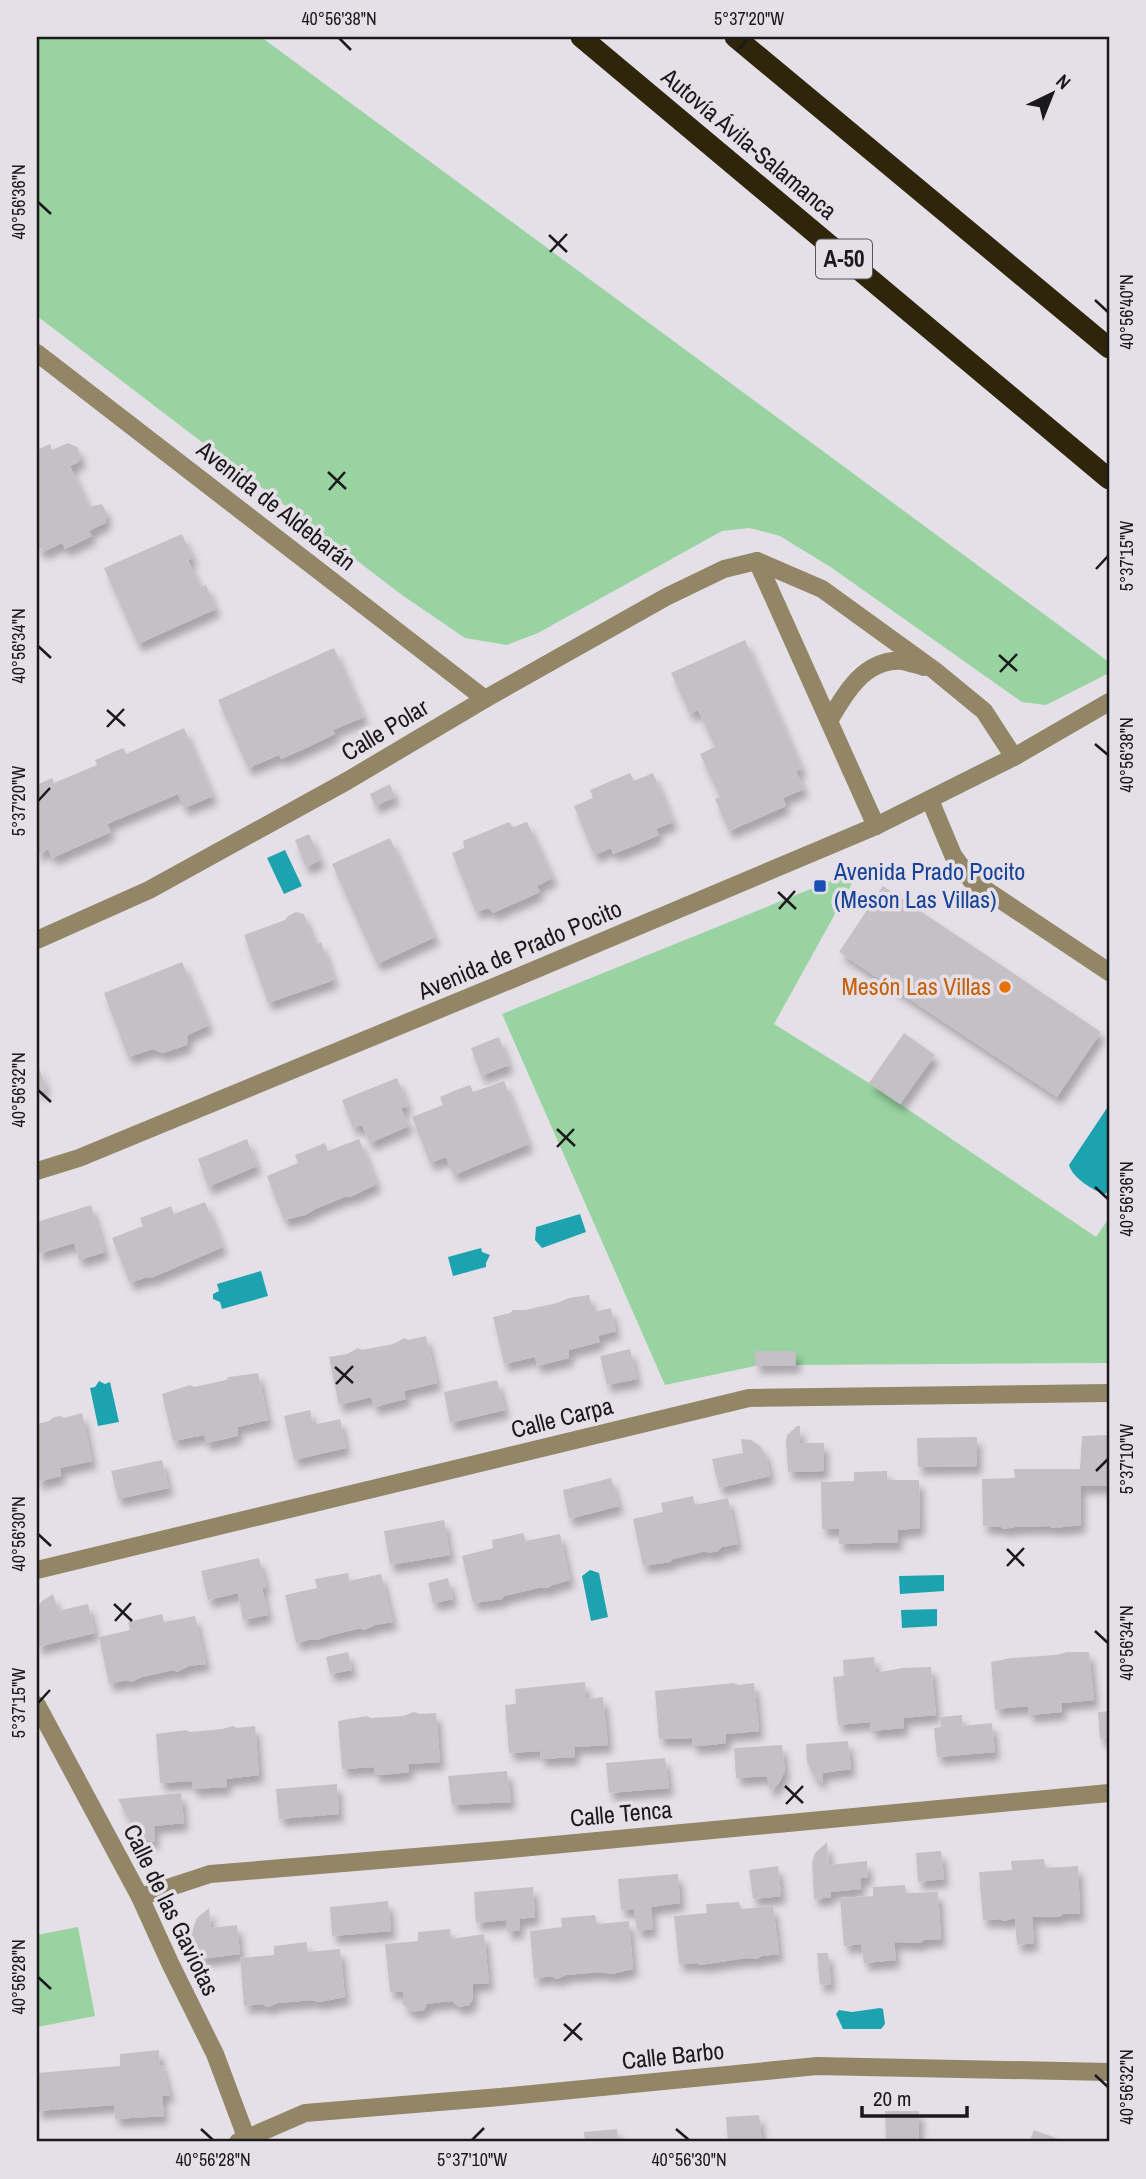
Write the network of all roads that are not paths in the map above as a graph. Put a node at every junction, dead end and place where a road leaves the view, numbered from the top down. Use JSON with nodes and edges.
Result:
{"nodes":[{"id":1,"x":581,"y":37,"type":"edge"},
{"id":2,"x":735,"y":37,"type":"edge"},
{"id":3,"x":1109,"y":348,"type":"edge"},
{"id":4,"x":37,"y":353,"type":"edge"},
{"id":5,"x":1109,"y":479,"type":"edge"},
{"id":6,"x":757,"y":562,"type":"junction"},
{"id":7,"x":934,"y":670,"type":"junction"},
{"id":8,"x":485,"y":699,"type":"junction"},
{"id":9,"x":1109,"y":702,"type":"edge"},
{"id":10,"x":829,"y":721,"type":"junction"},
{"id":11,"x":1014,"y":757,"type":"junction"},
{"id":12,"x":930,"y":800,"type":"junction"},
{"id":13,"x":876,"y":826,"type":"junction"},
{"id":14,"x":37,"y":940,"type":"edge"},
{"id":15,"x":1109,"y":972,"type":"edge"},
{"id":16,"x":37,"y":1171,"type":"edge"},
{"id":17,"x":1109,"y":1393,"type":"edge"},
{"id":18,"x":37,"y":1570,"type":"edge"},
{"id":19,"x":37,"y":1705,"type":"edge"},
{"id":20,"x":1109,"y":1793,"type":"edge"},
{"id":21,"x":140,"y":1897,"type":"junction"},
{"id":22,"x":1109,"y":2072,"type":"edge"},
{"id":23,"x":244,"y":2141,"type":"edge"}],
"edges":[{"from":1,"to":5,"type":"highway","name":"Autovía Ávila-Salamanca","number":"A-50"},
{"from":2,"to":3,"type":"highway"},
{"from":4,"to":8,"type":"street","name":"Avenida de Aldebarán"},
{"from":6,"to":7,"type":"street"},
{"from":6,"to":8,"type":"street","name":"Calle Polar"},
{"from":6,"to":10,"type":"street"},
{"from":7,"to":10,"type":"street"},
{"from":7,"to":11,"type":"street"},
{"from":8,"to":14,"type":"street","name":"Calle Polar"},
{"from":9,"to":11,"type":"street","name":"Avenida de Prado Pocito"},
{"from":10,"to":13,"type":"street"},
{"from":11,"to":12,"type":"street","name":"Avenida de Prado Pocito"},
{"from":12,"to":13,"type":"street","name":"Avenida de Prado Pocito"},
{"from":12,"to":15,"type":"street"},
{"from":13,"to":16,"type":"street","name":"Avenida de Prado Pocito"},
{"from":17,"to":18,"type":"street","name":"Calle Carpa"},
{"from":19,"to":21,"type":"street","name":"Calle de las Gaviotas"},
{"from":20,"to":21,"type":"street","name":"Calle Tenca"},
{"from":21,"to":23,"type":"street","name":"Calle de las Gaviotas"},
{"from":22,"to":23,"type":"street","name":"Calle Barbo"}]}
